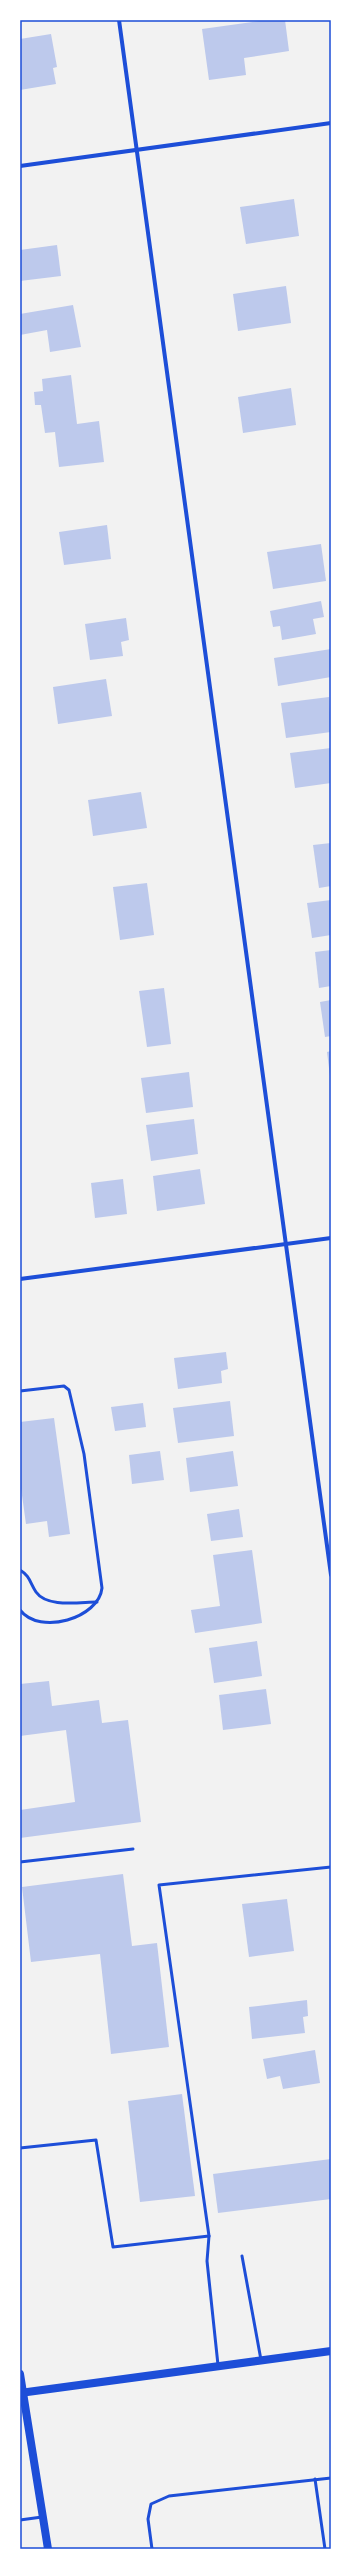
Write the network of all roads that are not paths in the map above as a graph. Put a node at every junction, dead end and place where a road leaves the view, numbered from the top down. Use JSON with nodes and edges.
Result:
{"nodes":[{"id":1,"x":119,"y":20,"type":"edge"},
{"id":2,"x":331,"y":123,"type":"edge"},
{"id":3,"x":137,"y":151,"type":"junction"},
{"id":4,"x":20,"y":166,"type":"edge"},
{"id":5,"x":331,"y":1238,"type":"edge"},
{"id":6,"x":286,"y":1243,"type":"junction"},
{"id":7,"x":20,"y":1279,"type":"edge"},
{"id":8,"x":20,"y":1391,"type":"edge"},
{"id":9,"x":20,"y":1570,"type":"edge"},
{"id":10,"x":331,"y":1574,"type":"edge"},
{"id":11,"x":97,"y":1602,"type":"junction"},
{"id":12,"x":20,"y":1610,"type":"edge"},
{"id":13,"x":133,"y":1849,"type":"dead end"},
{"id":14,"x":20,"y":1862,"type":"edge"},
{"id":15,"x":331,"y":1867,"type":"edge"},
{"id":16,"x":20,"y":2148,"type":"edge"},
{"id":17,"x":209,"y":2236,"type":"junction"},
{"id":18,"x":242,"y":2256,"type":"dead end"},
{"id":19,"x":331,"y":2351,"type":"edge"},
{"id":20,"x":261,"y":2360,"type":"junction"},
{"id":21,"x":218,"y":2366,"type":"junction"},
{"id":22,"x":20,"y":2374,"type":"edge"},
{"id":23,"x":22,"y":2393,"type":"edge"},
{"id":24,"x":331,"y":2478,"type":"edge"},
{"id":25,"x":315,"y":2480,"type":"junction"},
{"id":26,"x":43,"y":2517,"type":"junction"},
{"id":27,"x":20,"y":2520,"type":"edge"},
{"id":28,"x":48,"y":2549,"type":"edge"},
{"id":29,"x":152,"y":2549,"type":"edge"},
{"id":30,"x":325,"y":2549,"type":"edge"}],
"edges":[{"from":1,"to":3,"type":"street"},
{"from":2,"to":3,"type":"street"},
{"from":3,"to":4,"type":"street"},
{"from":3,"to":6,"type":"street"},
{"from":5,"to":6,"type":"street"},
{"from":6,"to":7,"type":"street"},
{"from":6,"to":10,"type":"street"},
{"from":8,"to":11,"type":"lane"},
{"from":9,"to":11,"type":"lane"},
{"from":11,"to":12,"type":"lane"},
{"from":13,"to":14,"type":"lane"},
{"from":15,"to":17,"type":"lane"},
{"from":16,"to":17,"type":"lane"},
{"from":17,"to":21,"type":"lane"},
{"from":18,"to":20,"type":"lane"},
{"from":19,"to":20,"type":"main road"},
{"from":20,"to":21,"type":"main road"},
{"from":21,"to":23,"type":"main road"},
{"from":22,"to":23,"type":"main road"},
{"from":23,"to":26,"type":"main road"},
{"from":24,"to":25,"type":"lane"},
{"from":25,"to":29,"type":"lane"},
{"from":25,"to":30,"type":"lane"},
{"from":26,"to":27,"type":"lane"},
{"from":26,"to":28,"type":"main road"}]}
